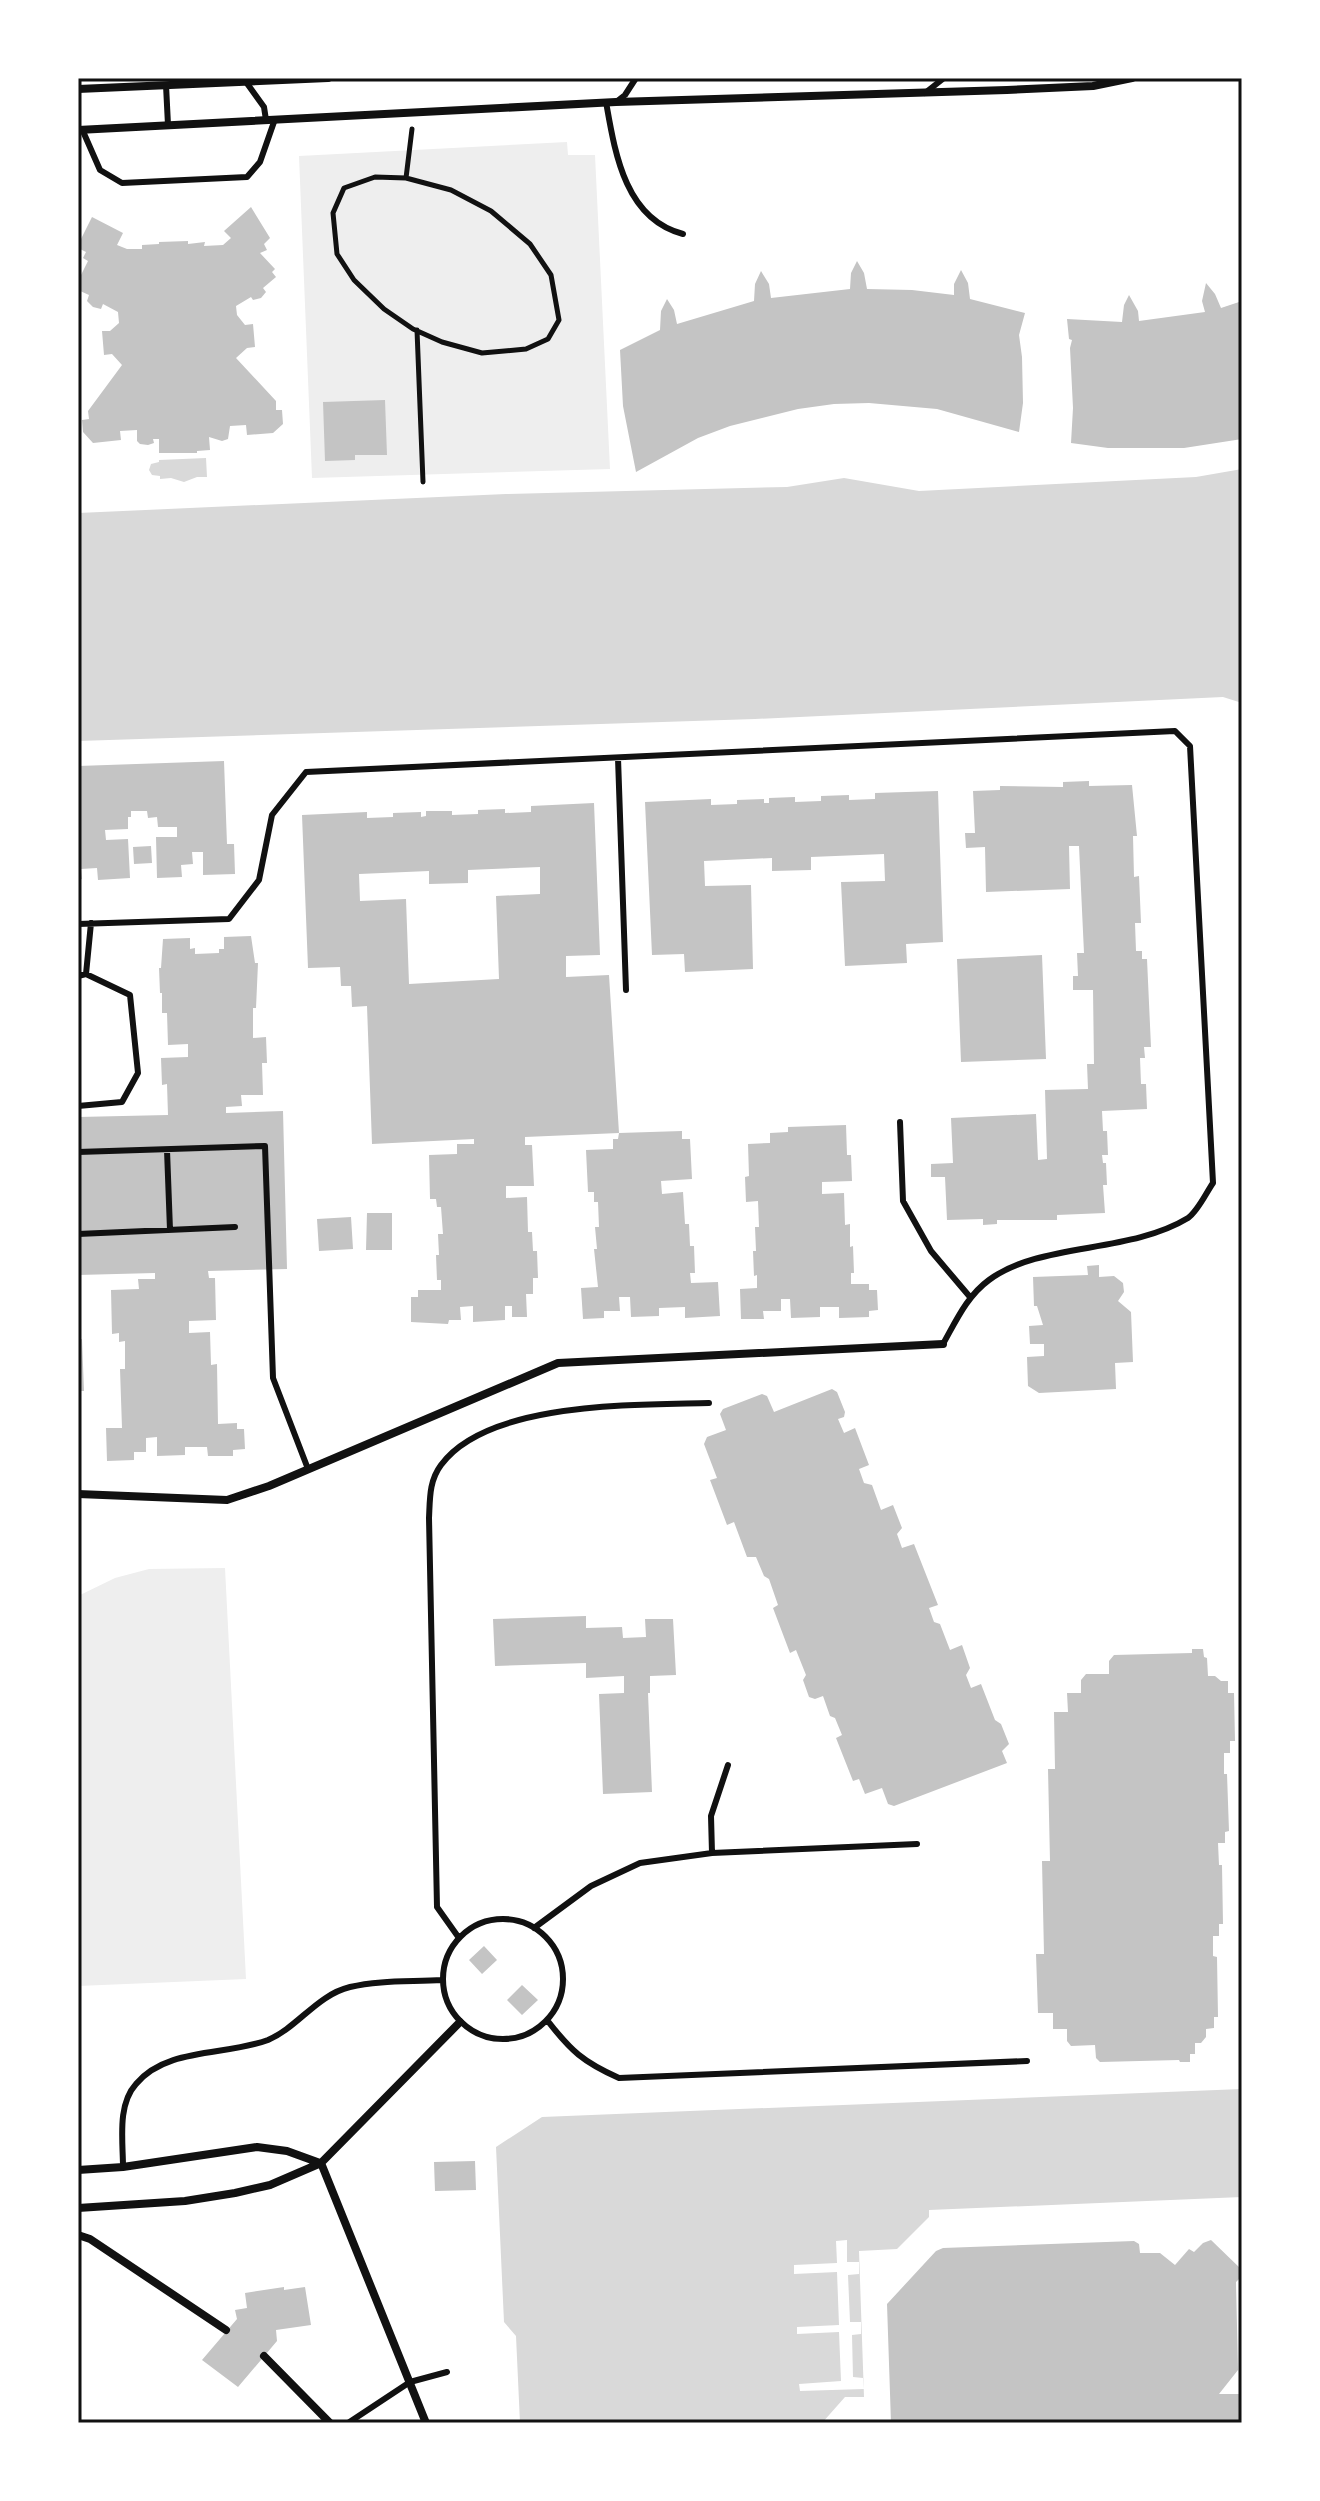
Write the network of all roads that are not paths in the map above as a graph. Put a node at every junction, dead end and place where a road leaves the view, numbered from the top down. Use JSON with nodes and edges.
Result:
{"nodes":[{"id":1,"x":328,"y":78,"type":"edge"},
{"id":2,"x":636,"y":78,"type":"edge"},
{"id":3,"x":944,"y":78,"type":"edge"},
{"id":4,"x":1049,"y":78,"type":"edge"},
{"id":5,"x":1132,"y":78,"type":"edge"},
{"id":6,"x":176,"y":81,"type":"edge"},
{"id":7,"x":246,"y":82,"type":"junction"},
{"id":8,"x":166,"y":85,"type":"junction"},
{"id":9,"x":1055,"y":88,"type":"junction"},
{"id":10,"x":78,"y":89,"type":"edge"},
{"id":11,"x":925,"y":93,"type":"junction"},
{"id":12,"x":611,"y":102,"type":"junction"},
{"id":13,"x":270,"y":120,"type":"junction"},
{"id":14,"x":168,"y":125,"type":"junction"},
{"id":15,"x":80,"y":130,"type":"edge"},
{"id":16,"x":683,"y":234,"type":"dead end"},
{"id":17,"x":618,"y":758,"type":"junction"},
{"id":18,"x":91,"y":923,"type":"junction"},
{"id":19,"x":78,"y":924,"type":"edge"},
{"id":20,"x":82,"y":975,"type":"edge"},
{"id":21,"x":626,"y":990,"type":"dead end"},
{"id":22,"x":78,"y":1106,"type":"edge"},
{"id":23,"x":900,"y":1122,"type":"dead end"},
{"id":24,"x":167,"y":1150,"type":"junction"},
{"id":25,"x":78,"y":1152,"type":"edge"},
{"id":26,"x":235,"y":1227,"type":"dead end"},
{"id":27,"x":170,"y":1230,"type":"junction"},
{"id":28,"x":78,"y":1234,"type":"edge"},
{"id":29,"x":970,"y":1297,"type":"junction"},
{"id":30,"x":943,"y":1344,"type":"joint"},
{"id":31,"x":709,"y":1403,"type":"dead end"},
{"id":32,"x":308,"y":1469,"type":"junction"},
{"id":33,"x":78,"y":1494,"type":"edge"},
{"id":34,"x":728,"y":1765,"type":"dead end"},
{"id":35,"x":917,"y":1844,"type":"dead end"},
{"id":36,"x":712,"y":1853,"type":"junction"},
{"id":37,"x":534,"y":1928,"type":"junction"},
{"id":38,"x":459,"y":1938,"type":"junction"},
{"id":39,"x":442,"y":1980,"type":"junction"},
{"id":40,"x":547,"y":2020,"type":"junction"},
{"id":41,"x":460,"y":2022,"type":"junction"},
{"id":42,"x":1027,"y":2061,"type":"dead end"},
{"id":43,"x":321,"y":2163,"type":"junction"},
{"id":44,"x":123,"y":2167,"type":"junction"},
{"id":45,"x":78,"y":2170,"type":"edge"},
{"id":46,"x":78,"y":2208,"type":"edge"},
{"id":47,"x":78,"y":2235,"type":"edge"},
{"id":48,"x":226,"y":2330,"type":"dead end"},
{"id":49,"x":264,"y":2356,"type":"dead end"},
{"id":50,"x":447,"y":2372,"type":"dead end"},
{"id":51,"x":410,"y":2382,"type":"junction"},
{"id":52,"x":330,"y":2423,"type":"edge"},
{"id":53,"x":348,"y":2423,"type":"edge"},
{"id":54,"x":426,"y":2423,"type":"edge"}],
"edges":[{"from":1,"to":7,"type":"street"},
{"from":2,"to":12,"type":"lane"},
{"from":3,"to":11,"type":"lane"},
{"from":4,"to":9,"type":"lane"},
{"from":5,"to":9,"type":"street"},
{"from":6,"to":7,"type":"street"},
{"from":6,"to":8,"type":"street"},
{"from":7,"to":13,"type":"lane"},
{"from":8,"to":10,"type":"street"},
{"from":8,"to":14,"type":"lane"},
{"from":9,"to":11,"type":"street"},
{"from":11,"to":12,"type":"street"},
{"from":12,"to":13,"type":"street"},
{"from":12,"to":16,"type":"lane"},
{"from":13,"to":14,"type":"street"},
{"from":13,"to":15,"type":"lane"},
{"from":14,"to":15,"type":"street"},
{"from":17,"to":18,"type":"lane"},
{"from":17,"to":21,"type":"lane"},
{"from":17,"to":29,"type":"lane"},
{"from":18,"to":19,"type":"lane"},
{"from":18,"to":20,"type":"lane"},
{"from":20,"to":22,"type":"lane"},
{"from":23,"to":29,"type":"lane"},
{"from":24,"to":25,"type":"lane"},
{"from":24,"to":27,"type":"lane"},
{"from":24,"to":32,"type":"lane"},
{"from":26,"to":27,"type":"lane"},
{"from":27,"to":28,"type":"lane"},
{"from":29,"to":30,"type":"lane"},
{"from":30,"to":32,"type":"street"},
{"from":31,"to":38,"type":"lane"},
{"from":32,"to":33,"type":"street"},
{"from":34,"to":36,"type":"lane"},
{"from":35,"to":36,"type":"lane"},
{"from":36,"to":37,"type":"lane"},
{"from":37,"to":38,"type":"lane"},
{"from":37,"to":40,"type":"lane"},
{"from":38,"to":39,"type":"lane"},
{"from":39,"to":41,"type":"lane"},
{"from":39,"to":44,"type":"lane"},
{"from":40,"to":41,"type":"lane"},
{"from":40,"to":42,"type":"lane"},
{"from":41,"to":43,"type":"street"},
{"from":43,"to":44,"type":"street"},
{"from":43,"to":46,"type":"street"},
{"from":43,"to":51,"type":"street"},
{"from":44,"to":45,"type":"street"},
{"from":47,"to":48,"type":"street"},
{"from":49,"to":52,"type":"street"},
{"from":50,"to":51,"type":"lane"},
{"from":51,"to":53,"type":"lane"},
{"from":51,"to":54,"type":"street"}]}
